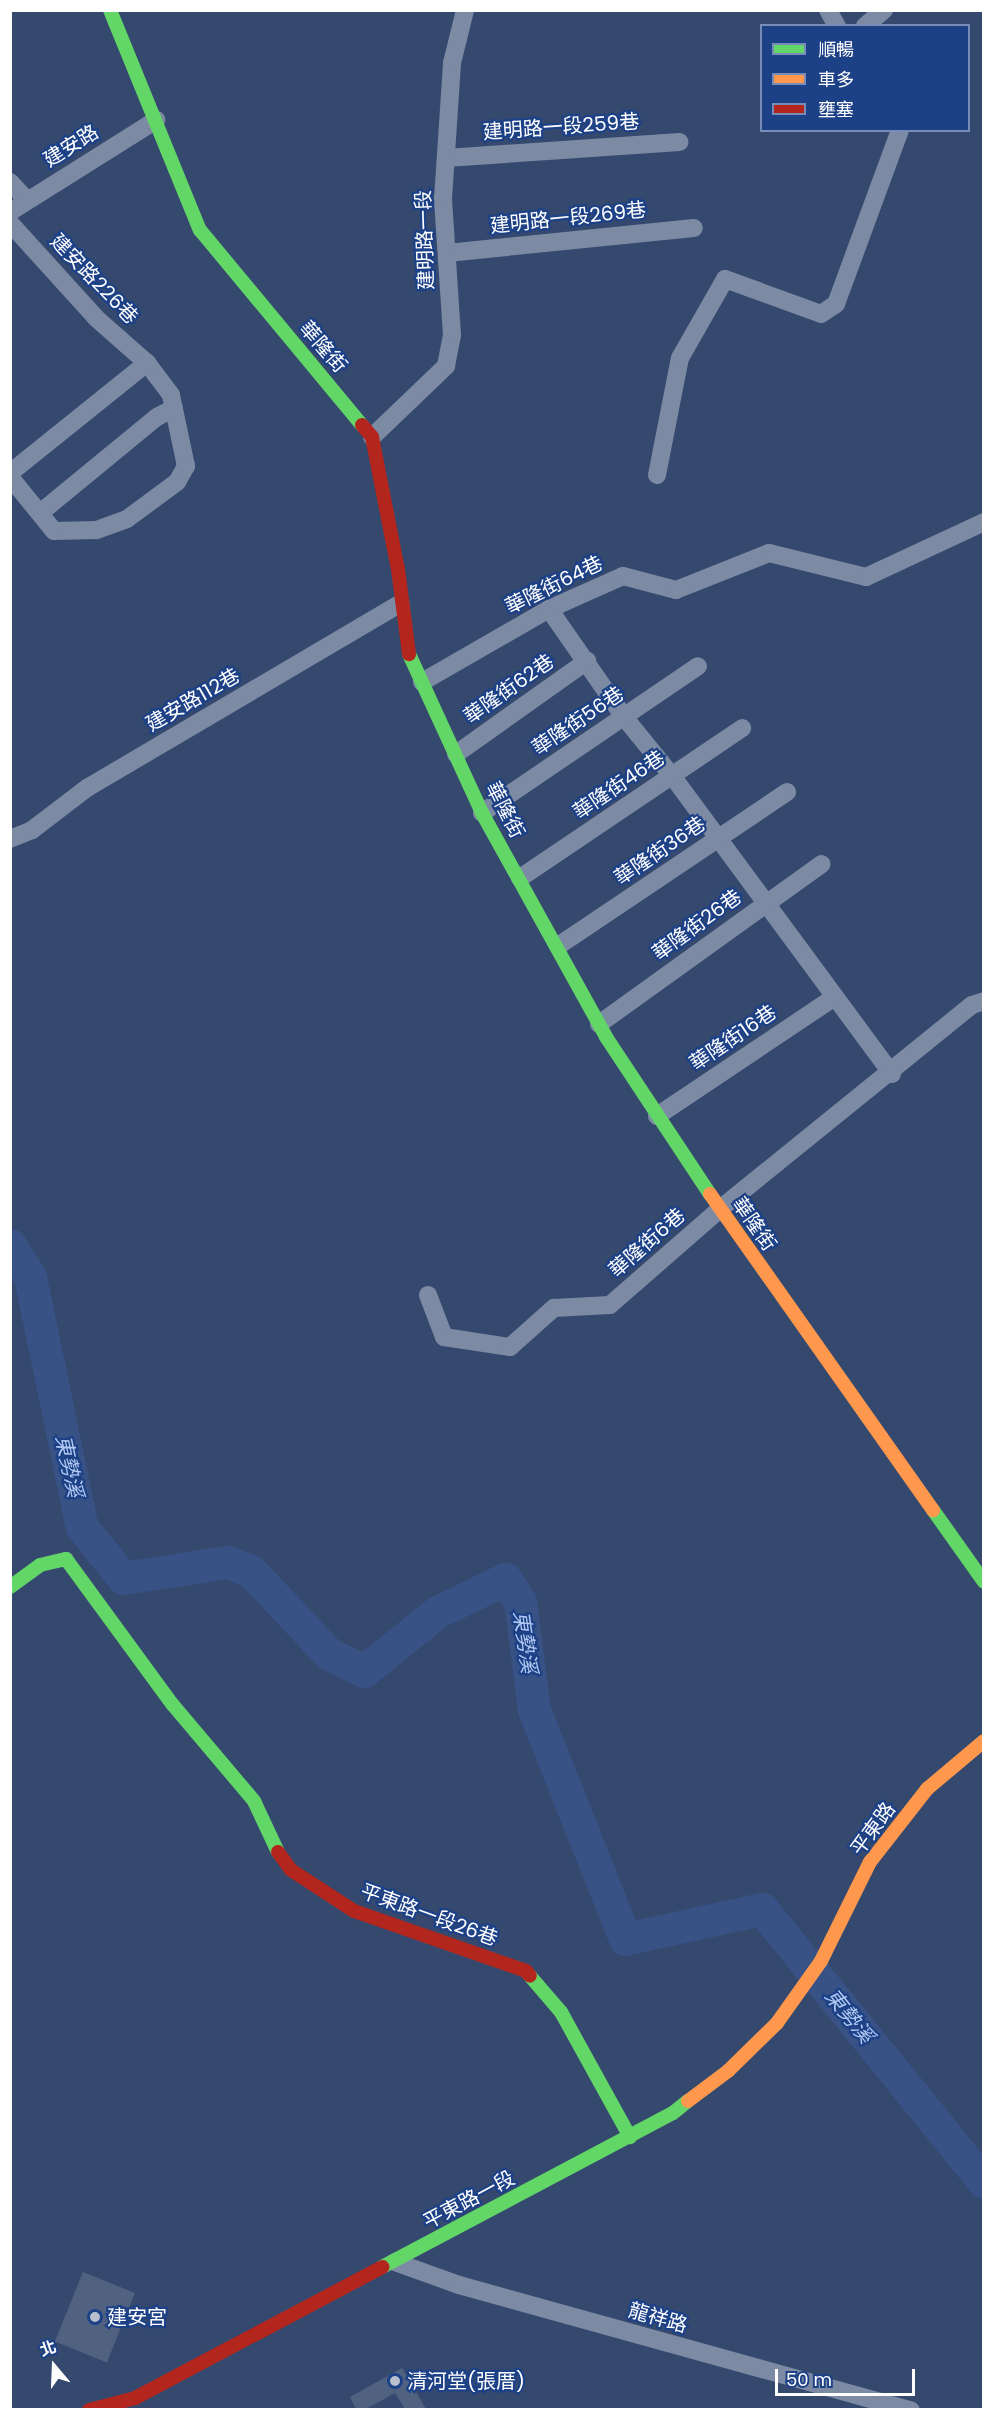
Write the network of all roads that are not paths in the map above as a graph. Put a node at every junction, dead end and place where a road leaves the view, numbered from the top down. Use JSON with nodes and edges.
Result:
{"nodes":[{"id":1,"x":110,"y":10,"type":"edge"},
{"id":2,"x":465,"y":10,"type":"edge"},
{"id":3,"x":828,"y":10,"type":"edge"},
{"id":4,"x":884,"y":10,"type":"edge"},
{"id":5,"x":836,"y":24,"type":"edge"},
{"id":6,"x":867,"y":24,"type":"edge"},
{"id":7,"x":156,"y":120,"type":"junction"},
{"id":8,"x":899,"y":132,"type":"edge"},
{"id":9,"x":679,"y":142,"type":"dead end"},
{"id":10,"x":446,"y":158,"type":"junction"},
{"id":11,"x":10,"y":182,"type":"edge"},
{"id":12,"x":26,"y":200,"type":"junction"},
{"id":13,"x":10,"y":212,"type":"edge"},
{"id":14,"x":10,"y":224,"type":"edge"},
{"id":15,"x":694,"y":228,"type":"dead end"},
{"id":16,"x":447,"y":254,"type":"junction"},
{"id":17,"x":147,"y":363,"type":"junction"},
{"id":18,"x":174,"y":408,"type":"junction"},
{"id":19,"x":372,"y":437,"type":"junction"},
{"id":20,"x":10,"y":472,"type":"edge"},
{"id":21,"x":657,"y":475,"type":"dead end"},
{"id":22,"x":10,"y":477,"type":"edge"},
{"id":23,"x":40,"y":513,"type":"junction"},
{"id":24,"x":984,"y":522,"type":"edge"},
{"id":25,"x":401,"y":603,"type":"junction"},
{"id":26,"x":549,"y":609,"type":"junction"},
{"id":27,"x":587,"y":661,"type":"junction"},
{"id":28,"x":698,"y":666,"type":"dead end"},
{"id":29,"x":422,"y":682,"type":"junction"},
{"id":30,"x":624,"y":717,"type":"junction"},
{"id":31,"x":742,"y":728,"type":"dead end"},
{"id":32,"x":456,"y":754,"type":"junction"},
{"id":33,"x":673,"y":777,"type":"junction"},
{"id":34,"x":787,"y":792,"type":"dead end"},
{"id":35,"x":482,"y":813,"type":"junction"},
{"id":36,"x":10,"y":839,"type":"edge"},
{"id":37,"x":719,"y":839,"type":"junction"},
{"id":38,"x":822,"y":864,"type":"dead end"},
{"id":39,"x":520,"y":878,"type":"junction"},
{"id":40,"x":766,"y":904,"type":"junction"},
{"id":41,"x":558,"y":946,"type":"junction"},
{"id":42,"x":833,"y":998,"type":"junction"},
{"id":43,"x":984,"y":1002,"type":"edge"},
{"id":44,"x":599,"y":1024,"type":"junction"},
{"id":45,"x":892,"y":1074,"type":"junction"},
{"id":46,"x":657,"y":1116,"type":"junction"},
{"id":47,"x":720,"y":1209,"type":"junction"},
{"id":48,"x":428,"y":1295,"type":"dead end"},
{"id":49,"x":984,"y":1582,"type":"edge"},
{"id":50,"x":10,"y":1587,"type":"edge"},
{"id":51,"x":984,"y":1741,"type":"edge"},
{"id":52,"x":821,"y":1961,"type":"joint"},
{"id":53,"x":630,"y":2137,"type":"junction"},
{"id":54,"x":395,"y":2262,"type":"junction"},
{"id":55,"x":89,"y":2409,"type":"edge"},
{"id":56,"x":911,"y":2409,"type":"edge"}],
"edges":[{"from":1,"to":7,"type":"street","name":"華隆街"},
{"from":2,"to":10,"type":"street","name":"建明路一段"},
{"from":3,"to":5,"type":"street"},
{"from":4,"to":6,"type":"street"},
{"from":7,"to":12,"type":"street","name":"建安路"},
{"from":7,"to":19,"type":"street","name":"華隆街"},
{"from":8,"to":21,"type":"street"},
{"from":9,"to":10,"type":"street","name":"建明路一段259巷"},
{"from":10,"to":16,"type":"street","name":"建明路一段"},
{"from":11,"to":12,"type":"street"},
{"from":12,"to":13,"type":"street","name":"建安路"},
{"from":14,"to":17,"type":"street","name":"建安路226巷"},
{"from":15,"to":16,"type":"street","name":"建明路一段269巷"},
{"from":16,"to":19,"type":"street","name":"建明路一段"},
{"from":17,"to":18,"type":"street","name":"建安路226巷"},
{"from":17,"to":20,"type":"street"},
{"from":18,"to":23,"type":"street"},
{"from":18,"to":23,"type":"street","name":"建安路226巷"},
{"from":19,"to":25,"type":"street","name":"華隆街"},
{"from":22,"to":23,"type":"street","name":"建安路226巷"},
{"from":24,"to":26,"type":"street","name":"華隆街64巷"},
{"from":25,"to":29,"type":"street","name":"華隆街"},
{"from":25,"to":36,"type":"street","name":"建安路112巷"},
{"from":26,"to":27,"type":"street"},
{"from":26,"to":29,"type":"street","name":"華隆街64巷"},
{"from":27,"to":30,"type":"street"},
{"from":27,"to":32,"type":"street","name":"華隆街62巷"},
{"from":28,"to":30,"type":"street","name":"華隆街56巷"},
{"from":29,"to":32,"type":"street","name":"華隆街"},
{"from":30,"to":33,"type":"street"},
{"from":30,"to":35,"type":"street","name":"華隆街56巷"},
{"from":31,"to":33,"type":"street","name":"華隆街46巷"},
{"from":32,"to":35,"type":"street","name":"華隆街"},
{"from":33,"to":37,"type":"street"},
{"from":33,"to":39,"type":"street","name":"華隆街46巷"},
{"from":34,"to":37,"type":"street","name":"華隆街36巷"},
{"from":35,"to":39,"type":"street","name":"華隆街"},
{"from":37,"to":40,"type":"street"},
{"from":37,"to":41,"type":"street","name":"華隆街36巷"},
{"from":38,"to":40,"type":"street","name":"華隆街26巷"},
{"from":39,"to":41,"type":"street","name":"華隆街"},
{"from":40,"to":42,"type":"street"},
{"from":40,"to":44,"type":"street","name":"華隆街26巷"},
{"from":41,"to":44,"type":"street","name":"華隆街"},
{"from":42,"to":45,"type":"street"},
{"from":42,"to":46,"type":"street","name":"華隆街16巷"},
{"from":43,"to":45,"type":"street","name":"華隆街6巷"},
{"from":44,"to":46,"type":"street","name":"華隆街"},
{"from":45,"to":47,"type":"street","name":"華隆街6巷"},
{"from":46,"to":47,"type":"street","name":"華隆街"},
{"from":47,"to":48,"type":"street","name":"華隆街6巷"},
{"from":47,"to":49,"type":"street","name":"華隆街"},
{"from":50,"to":53,"type":"street","name":"平東路一段26巷"},
{"from":51,"to":52,"type":"street","name":"平東路"},
{"from":52,"to":53,"type":"street","name":"平東路一段"},
{"from":53,"to":54,"type":"street","name":"平東路一段"},
{"from":54,"to":55,"type":"street","name":"平東路一段"},
{"from":54,"to":56,"type":"street","name":"龍祥路"}]}
